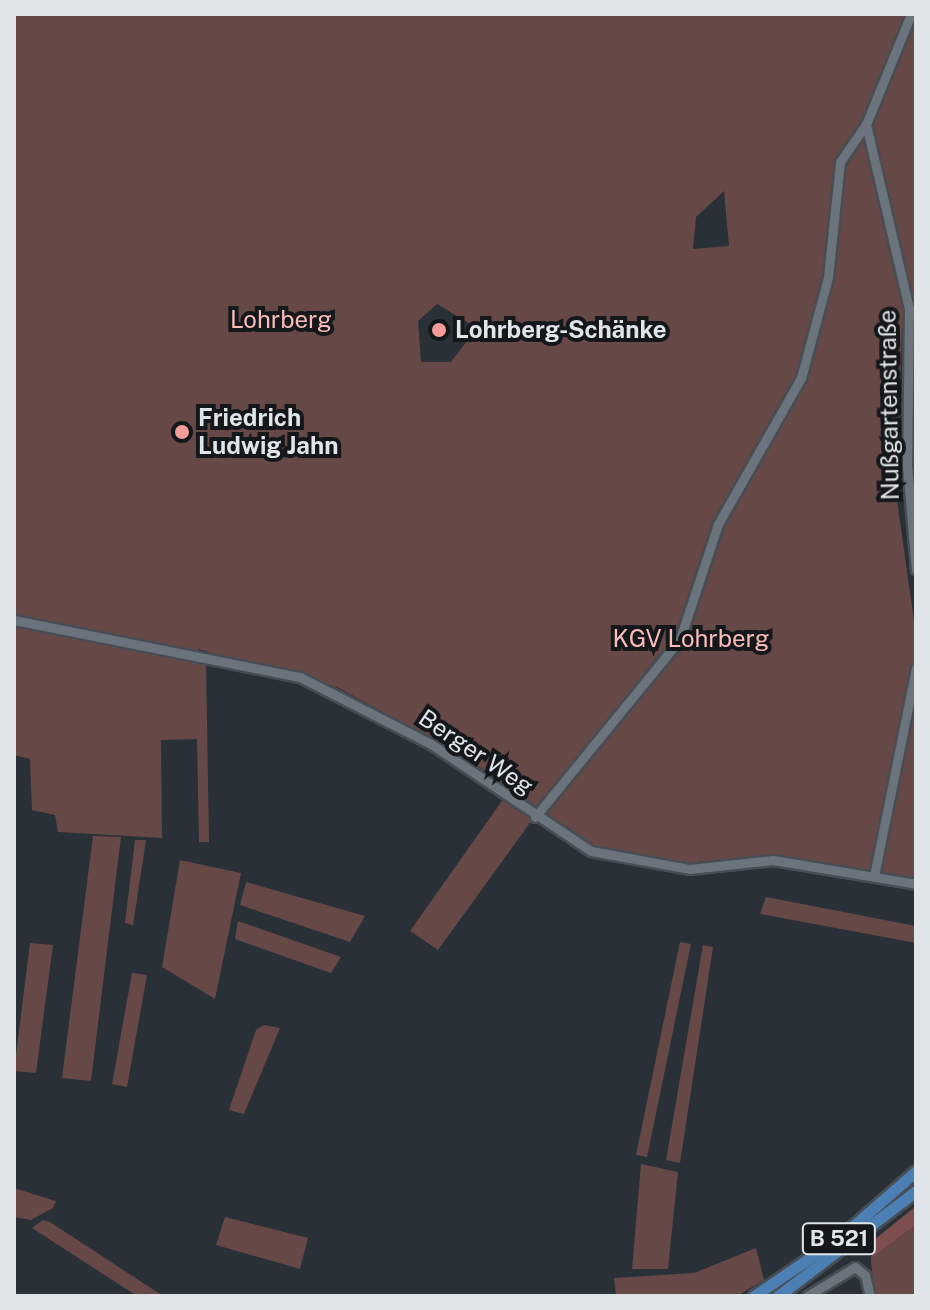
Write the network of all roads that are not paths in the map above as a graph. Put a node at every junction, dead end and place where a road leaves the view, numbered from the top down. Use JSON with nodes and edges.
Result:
{"nodes":[{"id":1,"x":911,"y":14,"type":"edge"},
{"id":2,"x":866,"y":124,"type":"junction"},
{"id":3,"x":916,"y":570,"type":"edge"},
{"id":4,"x":14,"y":620,"type":"edge"},
{"id":5,"x":916,"y":668,"type":"edge"},
{"id":6,"x":535,"y":817,"type":"junction"},
{"id":7,"x":874,"y":876,"type":"junction"},
{"id":8,"x":916,"y":884,"type":"edge"},
{"id":9,"x":916,"y":1171,"type":"edge"},
{"id":10,"x":916,"y":1191,"type":"edge"},
{"id":11,"x":754,"y":1296,"type":"edge"},
{"id":12,"x":778,"y":1296,"type":"edge"},
{"id":13,"x":807,"y":1296,"type":"edge"},
{"id":14,"x":870,"y":1296,"type":"edge"}],
"edges":[{"from":1,"to":2,"type":"street"},
{"from":2,"to":3,"type":"street","name":"Nußgartenstraße"},
{"from":2,"to":6,"type":"street"},
{"from":4,"to":6,"type":"street","name":"Berger Weg"},
{"from":5,"to":7,"type":"street"},
{"from":6,"to":7,"type":"street","name":"Berger Weg"},
{"from":7,"to":8,"type":"street","name":"Berger Weg"},
{"from":9,"to":11,"type":"main road","number":"B 521"},
{"from":10,"to":12,"type":"main road","number":"B 521"},
{"from":13,"to":14,"type":"street"}]}
